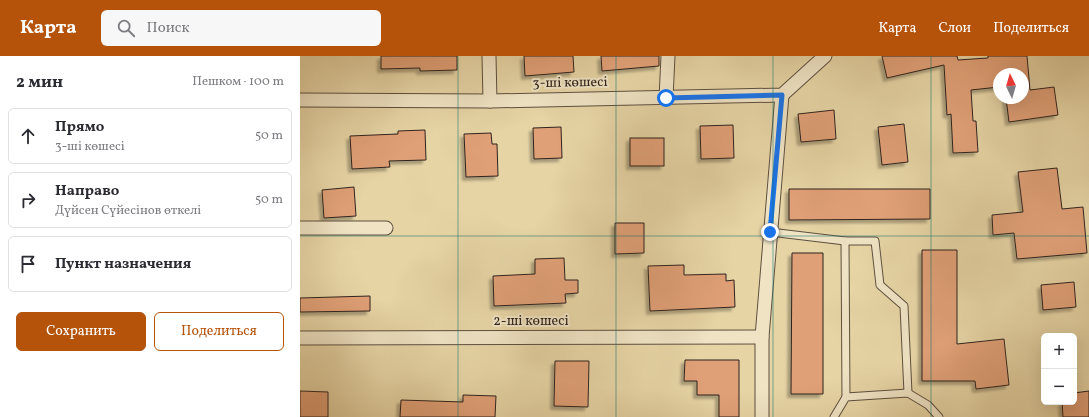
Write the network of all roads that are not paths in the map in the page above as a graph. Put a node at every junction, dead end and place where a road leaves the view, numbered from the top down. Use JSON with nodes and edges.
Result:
{"nodes":[{"id":1,"x":489,"y":56,"type":"edge"},
{"id":2,"x":668,"y":56,"type":"edge"},
{"id":3,"x":825,"y":56,"type":"edge"},
{"id":4,"x":782,"y":95,"type":"junction"},
{"id":5,"x":666,"y":98,"type":"junction"},
{"id":6,"x":300,"y":100,"type":"edge"},
{"id":7,"x":490,"y":101,"type":"junction"},
{"id":8,"x":300,"y":228,"type":"edge"},
{"id":9,"x":386,"y":228,"type":"dead end"},
{"id":10,"x":770,"y":232,"type":"junction"},
{"id":11,"x":845,"y":241,"type":"junction"},
{"id":12,"x":762,"y":337,"type":"junction"},
{"id":13,"x":300,"y":338,"type":"edge"},
{"id":14,"x":908,"y":393,"type":"junction"},
{"id":15,"x":846,"y":397,"type":"junction"},
{"id":16,"x":762,"y":417,"type":"edge"},
{"id":17,"x":834,"y":417,"type":"edge"},
{"id":18,"x":939,"y":417,"type":"edge"}],
"edges":[{"from":1,"to":7,"type":"street"},
{"from":2,"to":5,"type":"street"},
{"from":3,"to":4,"type":"street"},
{"from":4,"to":5,"type":"street","name":"3-ші көшесі"},
{"from":4,"to":10,"type":"street"},
{"from":5,"to":7,"type":"street","name":"3-ші көшесі"},
{"from":6,"to":7,"type":"street","name":"3-ші көшесі"},
{"from":8,"to":9,"type":"street"},
{"from":10,"to":11,"type":"lane"},
{"from":10,"to":12,"type":"street"},
{"from":11,"to":14,"type":"lane"},
{"from":11,"to":15,"type":"lane"},
{"from":12,"to":13,"type":"street","name":"2-ші көшесі"},
{"from":12,"to":16,"type":"street"},
{"from":14,"to":15,"type":"lane"},
{"from":14,"to":18,"type":"lane"},
{"from":15,"to":17,"type":"lane"}]}
